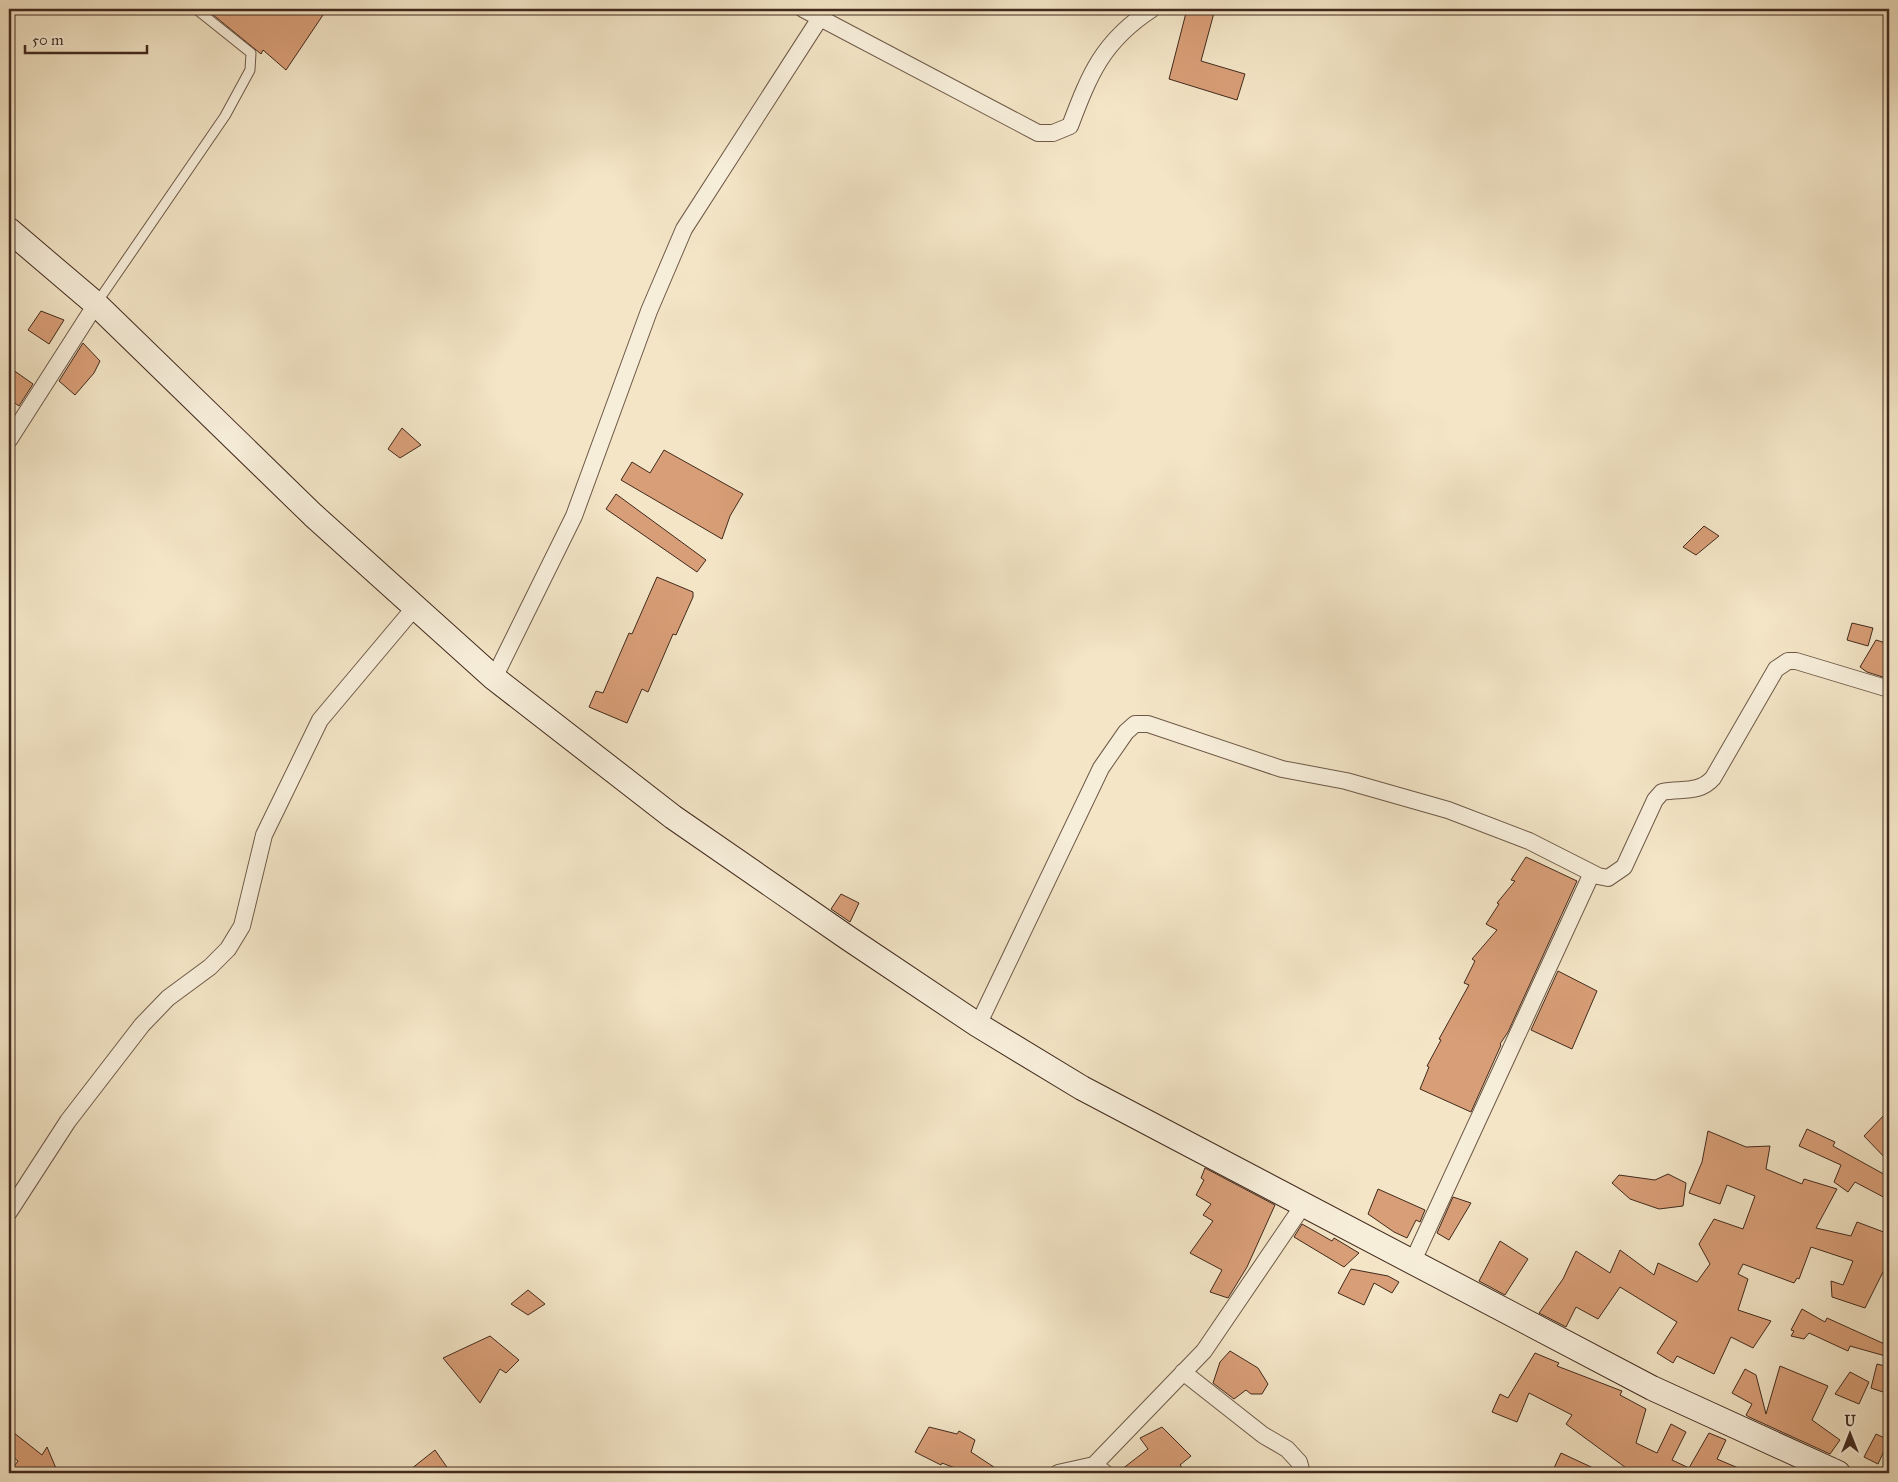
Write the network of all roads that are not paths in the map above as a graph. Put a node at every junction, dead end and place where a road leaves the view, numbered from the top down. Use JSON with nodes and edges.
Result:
{"nodes":[{"id":1,"x":196,"y":9,"type":"edge"},
{"id":2,"x":803,"y":9,"type":"edge"},
{"id":3,"x":1152,"y":9,"type":"edge"},
{"id":4,"x":820,"y":18,"type":"junction"},
{"id":5,"x":9,"y":230,"type":"edge"},
{"id":6,"x":96,"y":304,"type":"junction"},
{"id":7,"x":9,"y":440,"type":"edge"},
{"id":8,"x":415,"y":607,"type":"junction"},
{"id":9,"x":494,"y":678,"type":"junction"},
{"id":10,"x":1889,"y":689,"type":"edge"},
{"id":11,"x":1592,"y":873,"type":"junction"},
{"id":12,"x":978,"y":1025,"type":"junction"},
{"id":13,"x":1304,"y":1204,"type":"junction"},
{"id":14,"x":9,"y":1212,"type":"edge"},
{"id":15,"x":1412,"y":1263,"type":"junction"},
{"id":16,"x":1183,"y":1372,"type":"junction"},
{"id":17,"x":1100,"y":1469,"type":"edge"},
{"id":18,"x":1058,"y":1473,"type":"edge"},
{"id":19,"x":1302,"y":1473,"type":"edge"},
{"id":20,"x":1838,"y":1473,"type":"edge"}],
"edges":[{"from":1,"to":6,"type":"lane"},
{"from":2,"to":4,"type":"street"},
{"from":3,"to":4,"type":"street"},
{"from":4,"to":9,"type":"street"},
{"from":5,"to":6,"type":"street"},
{"from":6,"to":7,"type":"street"},
{"from":6,"to":8,"type":"street"},
{"from":8,"to":9,"type":"street"},
{"from":8,"to":14,"type":"street"},
{"from":9,"to":12,"type":"street"},
{"from":10,"to":11,"type":"street"},
{"from":11,"to":12,"type":"street"},
{"from":11,"to":15,"type":"street"},
{"from":12,"to":13,"type":"street"},
{"from":13,"to":15,"type":"street"},
{"from":13,"to":16,"type":"street"},
{"from":15,"to":20,"type":"street"},
{"from":16,"to":17,"type":"street"},
{"from":16,"to":19,"type":"street"},
{"from":17,"to":18,"type":"street"}]}
